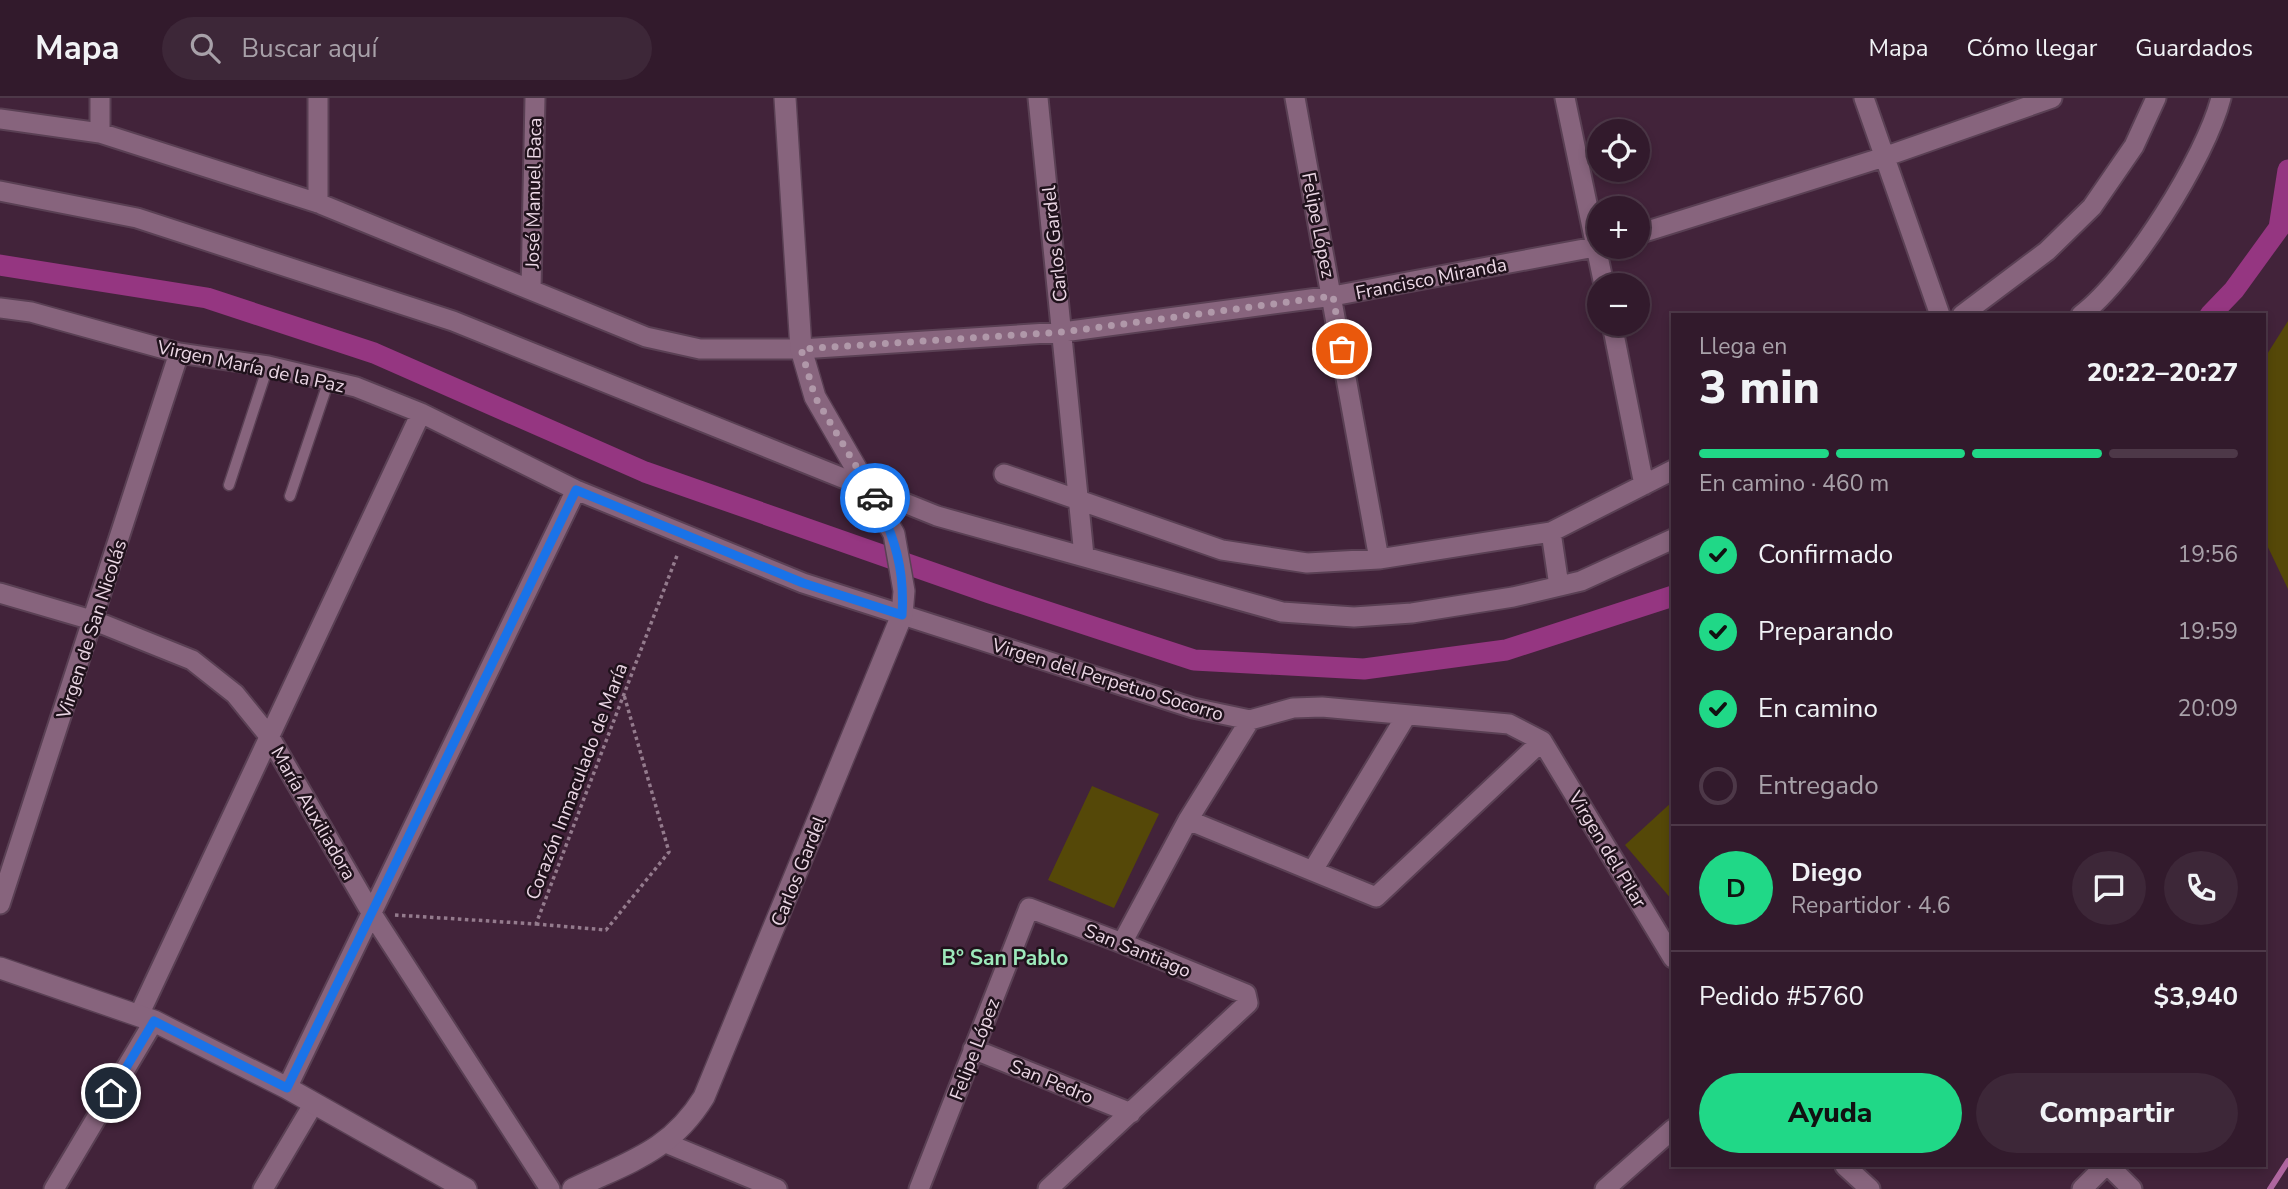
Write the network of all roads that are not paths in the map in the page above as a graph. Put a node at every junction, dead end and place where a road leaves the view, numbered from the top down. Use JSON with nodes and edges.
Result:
{"nodes":[{"id":1,"x":100,"y":98,"type":"edge"},
{"id":2,"x":318,"y":98,"type":"edge"},
{"id":3,"x":535,"y":98,"type":"edge"},
{"id":4,"x":785,"y":98,"type":"edge"},
{"id":5,"x":1038,"y":98,"type":"edge"},
{"id":6,"x":1295,"y":98,"type":"edge"},
{"id":7,"x":1565,"y":98,"type":"edge"},
{"id":8,"x":1864,"y":98,"type":"edge"},
{"id":9,"x":2052,"y":98,"type":"edge"},
{"id":10,"x":2156,"y":98,"type":"edge"},
{"id":11,"x":2221,"y":98,"type":"edge"},
{"id":12,"x":0,"y":118,"type":"edge"},
{"id":13,"x":100,"y":133,"type":"junction"},
{"id":14,"x":1884,"y":156,"type":"junction"},
{"id":15,"x":0,"y":191,"type":"edge"},
{"id":16,"x":1587,"y":197,"type":"edge"},
{"id":17,"x":318,"y":203,"type":"junction"},
{"id":18,"x":1650,"y":230,"type":"edge"},
{"id":19,"x":1587,"y":248,"type":"edge"},
{"id":20,"x":531,"y":289,"type":"junction"},
{"id":21,"x":1333,"y":296,"type":"junction"},
{"id":22,"x":0,"y":308,"type":"edge"},
{"id":23,"x":1939,"y":313,"type":"edge"},
{"id":24,"x":1965,"y":313,"type":"edge"},
{"id":25,"x":2083,"y":313,"type":"edge"},
{"id":26,"x":1063,"y":332,"type":"junction"},
{"id":27,"x":1614,"y":336,"type":"edge"},
{"id":28,"x":801,"y":349,"type":"junction"},
{"id":29,"x":179,"y":353,"type":"junction"},
{"id":30,"x":268,"y":366,"type":"junction"},
{"id":31,"x":329,"y":380,"type":"junction"},
{"id":32,"x":421,"y":413,"type":"junction"},
{"id":33,"x":1671,"y":471,"type":"edge"},
{"id":34,"x":1004,"y":474,"type":"dead end"},
{"id":35,"x":229,"y":485,"type":"dead end"},
{"id":36,"x":1644,"y":485,"type":"junction"},
{"id":37,"x":576,"y":490,"type":"junction"},
{"id":38,"x":871,"y":490,"type":"junction"},
{"id":39,"x":290,"y":496,"type":"dead end"},
{"id":40,"x":1079,"y":501,"type":"junction"},
{"id":41,"x":1551,"y":532,"type":"junction"},
{"id":42,"x":685,"y":535,"type":"joint"},
{"id":43,"x":1671,"y":541,"type":"edge"},
{"id":44,"x":1084,"y":556,"type":"junction"},
{"id":45,"x":1379,"y":559,"type":"junction"},
{"id":46,"x":1559,"y":586,"type":"junction"},
{"id":47,"x":0,"y":593,"type":"edge"},
{"id":48,"x":902,"y":615,"type":"junction"},
{"id":49,"x":94,"y":621,"type":"junction"},
{"id":50,"x":1406,"y":716,"type":"junction"},
{"id":51,"x":1250,"y":720,"type":"junction"},
{"id":52,"x":269,"y":736,"type":"junction"},
{"id":53,"x":1542,"y":741,"type":"junction"},
{"id":54,"x":1188,"y":820,"type":"junction"},
{"id":55,"x":1313,"y":870,"type":"junction"},
{"id":56,"x":0,"y":904,"type":"edge"},
{"id":57,"x":1029,"y":908,"type":"joint"},
{"id":58,"x":372,"y":914,"type":"junction"},
{"id":59,"x":1122,"y":943,"type":"junction"},
{"id":60,"x":1671,"y":955,"type":"edge"},
{"id":61,"x":0,"y":968,"type":"edge"},
{"id":62,"x":146,"y":1018,"type":"junction"},
{"id":63,"x":973,"y":1049,"type":"junction"},
{"id":64,"x":287,"y":1088,"type":"junction"},
{"id":65,"x":314,"y":1103,"type":"junction"},
{"id":66,"x":1131,"y":1113,"type":"junction"},
{"id":67,"x":1671,"y":1131,"type":"edge"},
{"id":68,"x":666,"y":1143,"type":"junction"},
{"id":69,"x":1846,"y":1167,"type":"edge"},
{"id":70,"x":2106,"y":1167,"type":"edge"},
{"id":71,"x":2108,"y":1167,"type":"edge"},
{"id":72,"x":728,"y":1180,"type":"edge"},
{"id":73,"x":1615,"y":1186,"type":"edge"},
{"id":74,"x":54,"y":1189,"type":"edge"},
{"id":75,"x":263,"y":1189,"type":"edge"},
{"id":76,"x":466,"y":1189,"type":"edge"},
{"id":77,"x":550,"y":1189,"type":"edge"},
{"id":78,"x":573,"y":1189,"type":"edge"},
{"id":79,"x":776,"y":1189,"type":"edge"},
{"id":80,"x":919,"y":1189,"type":"edge"},
{"id":81,"x":1048,"y":1189,"type":"edge"},
{"id":82,"x":1870,"y":1189,"type":"edge"},
{"id":83,"x":2082,"y":1189,"type":"edge"},
{"id":84,"x":2132,"y":1189,"type":"edge"}],
"edges":[{"from":1,"to":13,"type":"street"},
{"from":2,"to":17,"type":"street"},
{"from":3,"to":20,"type":"street","name":"José Manuel Baca"},
{"from":4,"to":28,"type":"street","name":"Carlos Gardel"},
{"from":5,"to":26,"type":"street","name":"Carlos Gardel"},
{"from":6,"to":21,"type":"street","name":"Felipe López"},
{"from":7,"to":16,"type":"street"},
{"from":8,"to":14,"type":"street"},
{"from":9,"to":14,"type":"street"},
{"from":10,"to":24,"type":"street"},
{"from":11,"to":25,"type":"street"},
{"from":12,"to":13,"type":"street","name":"Francisco Miranda"},
{"from":13,"to":17,"type":"street","name":"Francisco Miranda"},
{"from":14,"to":18,"type":"street"},
{"from":14,"to":23,"type":"street"},
{"from":15,"to":38,"type":"street"},
{"from":17,"to":20,"type":"street","name":"Francisco Miranda"},
{"from":19,"to":21,"type":"street","name":"Francisco Miranda"},
{"from":20,"to":28,"type":"street","name":"Francisco Miranda"},
{"from":21,"to":26,"type":"street","name":"Francisco Miranda"},
{"from":21,"to":45,"type":"street","name":"Felipe López"},
{"from":22,"to":29,"type":"street","name":"Virgen María de la Paz"},
{"from":26,"to":28,"type":"street","name":"Francisco Miranda"},
{"from":26,"to":40,"type":"street","name":"Carlos Gardel"},
{"from":27,"to":36,"type":"street"},
{"from":28,"to":38,"type":"street","name":"Carlos Gardel"},
{"from":29,"to":30,"type":"street","name":"Virgen María de la Paz"},
{"from":29,"to":49,"type":"street","name":"Virgen de San Nicolás"},
{"from":30,"to":31,"type":"street","name":"Virgen María de la Paz"},
{"from":30,"to":35,"type":"lane"},
{"from":31,"to":32,"type":"street","name":"Virgen María de la Paz"},
{"from":31,"to":39,"type":"lane"},
{"from":32,"to":37,"type":"street","name":"Virgen María de la Paz"},
{"from":32,"to":52,"type":"street"},
{"from":33,"to":36,"type":"street"},
{"from":34,"to":40,"type":"street"},
{"from":36,"to":41,"type":"street"},
{"from":37,"to":42,"type":"street","name":"Virgen María de la Paz"},
{"from":37,"to":58,"type":"street"},
{"from":38,"to":44,"type":"street"},
{"from":38,"to":48,"type":"street","name":"Carlos Gardel"},
{"from":40,"to":44,"type":"street","name":"Carlos Gardel"},
{"from":40,"to":45,"type":"street"},
{"from":41,"to":45,"type":"street"},
{"from":41,"to":46,"type":"street"},
{"from":42,"to":48,"type":"street","name":"Virgen del Perpetuo Socorro"},
{"from":43,"to":46,"type":"street"},
{"from":44,"to":46,"type":"street"},
{"from":47,"to":49,"type":"street","name":"María Auxiliadora"},
{"from":48,"to":51,"type":"street","name":"Virgen del Perpetuo Socorro"},
{"from":48,"to":68,"type":"street","name":"Carlos Gardel"},
{"from":49,"to":52,"type":"street","name":"María Auxiliadora"},
{"from":49,"to":56,"type":"street","name":"Virgen de San Nicolás"},
{"from":50,"to":51,"type":"street","name":"Virgen del Perpetuo Socorro"},
{"from":50,"to":53,"type":"street","name":"Virgen del Perpetuo Socorro"},
{"from":50,"to":55,"type":"street"},
{"from":51,"to":54,"type":"street"},
{"from":52,"to":58,"type":"street","name":"María Auxiliadora"},
{"from":52,"to":62,"type":"street"},
{"from":53,"to":55,"type":"street"},
{"from":53,"to":60,"type":"street","name":"Virgen del Pilar"},
{"from":54,"to":55,"type":"street"},
{"from":54,"to":59,"type":"street"},
{"from":57,"to":59,"type":"street","name":"San Santiago"},
{"from":57,"to":63,"type":"street","name":"Felipe López"},
{"from":58,"to":64,"type":"street"},
{"from":58,"to":77,"type":"street","name":"María Auxiliadora"},
{"from":59,"to":66,"type":"street","name":"San Santiago"},
{"from":61,"to":62,"type":"street"},
{"from":62,"to":64,"type":"street"},
{"from":62,"to":74,"type":"street"},
{"from":63,"to":66,"type":"street","name":"San Pedro"},
{"from":63,"to":80,"type":"street","name":"Felipe López"},
{"from":64,"to":65,"type":"street"},
{"from":65,"to":75,"type":"street"},
{"from":65,"to":76,"type":"street"},
{"from":66,"to":81,"type":"street"},
{"from":67,"to":73,"type":"street"},
{"from":68,"to":72,"type":"street"},
{"from":68,"to":78,"type":"street","name":"Carlos Gardel"},
{"from":69,"to":82,"type":"street"},
{"from":70,"to":83,"type":"street"},
{"from":71,"to":84,"type":"street"},
{"from":72,"to":79,"type":"street"}]}
